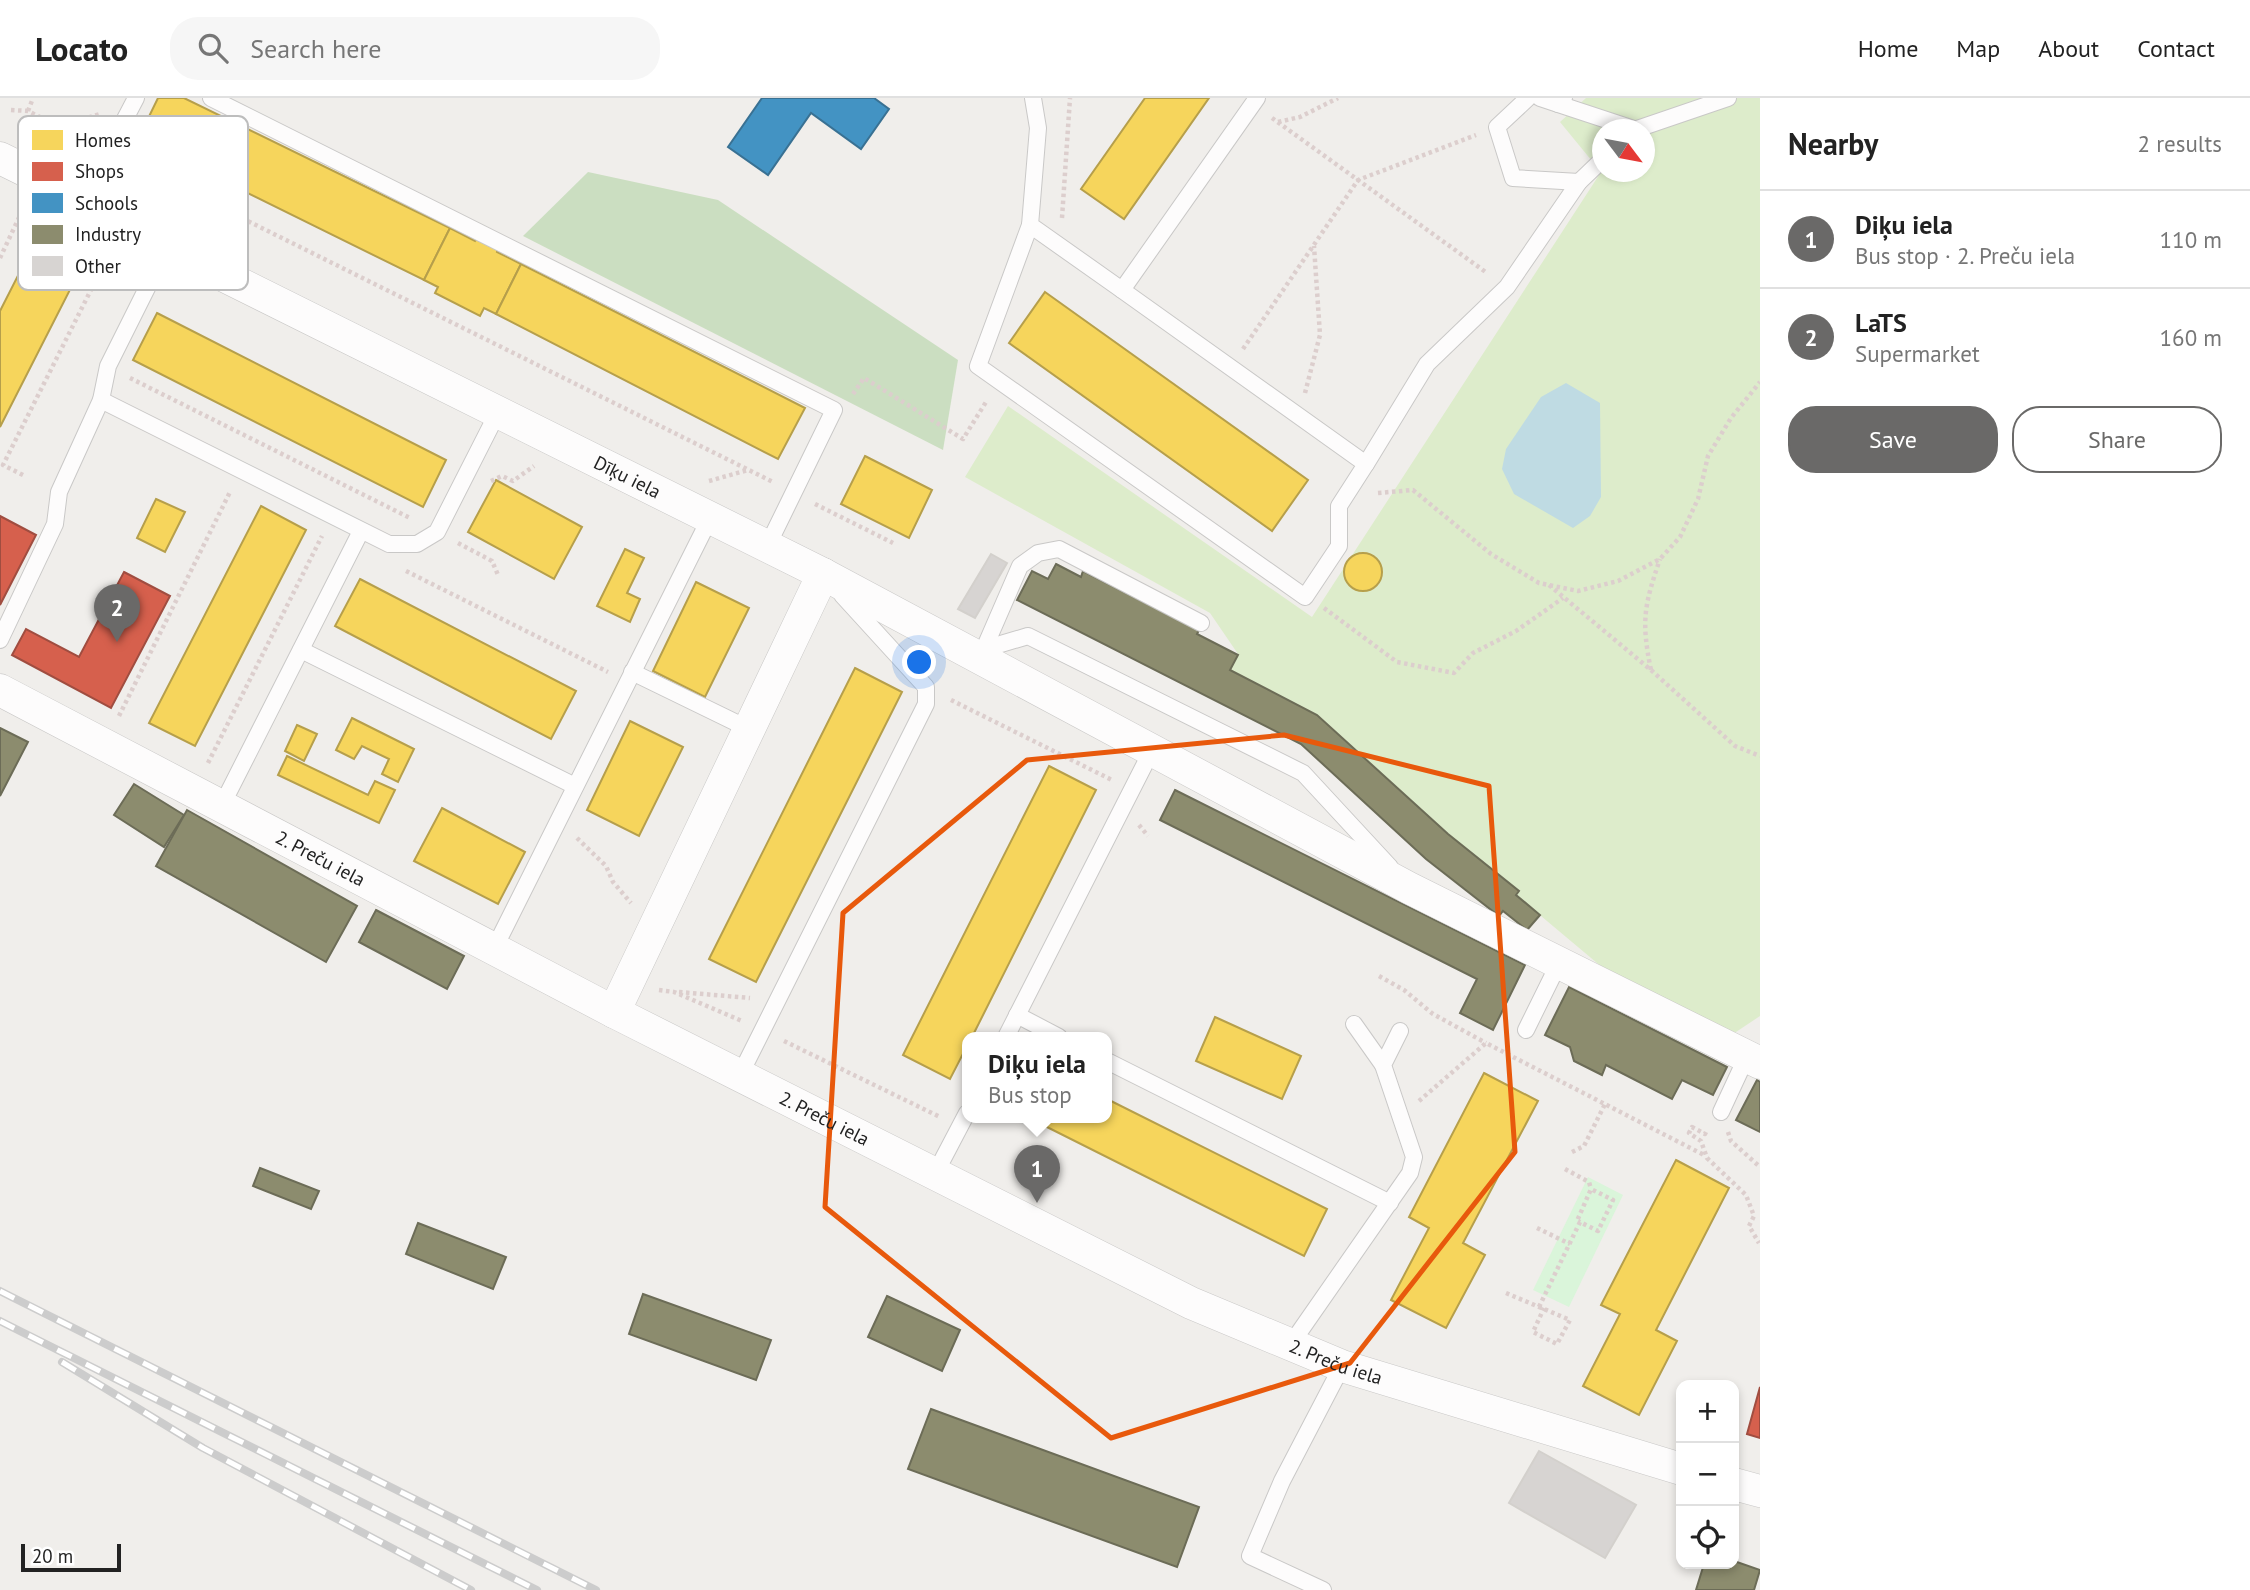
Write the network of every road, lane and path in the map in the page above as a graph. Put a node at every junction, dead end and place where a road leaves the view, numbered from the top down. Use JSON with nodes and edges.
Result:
{"nodes":[{"id":1,"x":33,"y":98,"type":"edge"},
{"id":2,"x":211,"y":98,"type":"edge"},
{"id":3,"x":1033,"y":98,"type":"edge"},
{"id":4,"x":1070,"y":98,"type":"edge"},
{"id":5,"x":1338,"y":98,"type":"edge"},
{"id":6,"x":1528,"y":98,"type":"edge"},
{"id":7,"x":1540,"y":98,"type":"edge"},
{"id":8,"x":1728,"y":98,"type":"edge"},
{"id":9,"x":135,"y":100,"type":"edge"},
{"id":10,"x":1255,"y":101,"type":"edge"},
{"id":11,"x":1561,"y":101,"type":"edge"},
{"id":12,"x":11,"y":110,"type":"dead end"},
{"id":13,"x":28,"y":111,"type":"junction"},
{"id":14,"x":38,"y":116,"type":"edge"},
{"id":15,"x":91,"y":116,"type":"edge"},
{"id":16,"x":127,"y":116,"type":"edge"},
{"id":17,"x":247,"y":116,"type":"edge"},
{"id":18,"x":248,"y":117,"type":"edge"},
{"id":19,"x":1608,"y":119,"type":"edge"},
{"id":20,"x":1277,"y":122,"type":"junction"},
{"id":21,"x":1655,"y":122,"type":"edge"},
{"id":22,"x":1497,"y":127,"type":"junction"},
{"id":23,"x":0,"y":158,"type":"edge"},
{"id":24,"x":18,"y":167,"type":"edge"},
{"id":25,"x":1592,"y":170,"type":"edge"},
{"id":26,"x":1358,"y":180,"type":"junction"},
{"id":27,"x":1579,"y":182,"type":"junction"},
{"id":28,"x":18,"y":221,"type":"edge"},
{"id":29,"x":248,"y":221,"type":"edge"},
{"id":30,"x":1030,"y":225,"type":"junction"},
{"id":31,"x":1067,"y":227,"type":"dead end"},
{"id":32,"x":1314,"y":245,"type":"junction"},
{"id":33,"x":0,"y":258,"type":"edge"},
{"id":34,"x":1507,"y":287,"type":"junction"},
{"id":35,"x":248,"y":288,"type":"edge"},
{"id":36,"x":92,"y":290,"type":"edge"},
{"id":37,"x":146,"y":290,"type":"edge"},
{"id":38,"x":1122,"y":290,"type":"junction"},
{"id":39,"x":108,"y":366,"type":"junction"},
{"id":40,"x":1231,"y":367,"type":"junction"},
{"id":41,"x":999,"y":380,"type":"junction"},
{"id":42,"x":1760,"y":382,"type":"edge"},
{"id":43,"x":850,"y":399,"type":"dead end"},
{"id":44,"x":101,"y":400,"type":"junction"},
{"id":45,"x":498,"y":412,"type":"junction"},
{"id":46,"x":1299,"y":416,"type":"junction"},
{"id":47,"x":1366,"y":464,"type":"junction"},
{"id":48,"x":240,"y":471,"type":"junction"},
{"id":49,"x":23,"y":475,"type":"dead end"},
{"id":50,"x":793,"y":492,"type":"junction"},
{"id":51,"x":1345,"y":497,"type":"junction"},
{"id":52,"x":332,"y":517,"type":"junction"},
{"id":53,"x":710,"y":518,"type":"junction"},
{"id":54,"x":361,"y":531,"type":"junction"},
{"id":55,"x":437,"y":532,"type":"junction"},
{"id":56,"x":892,"y":543,"type":"dead end"},
{"id":57,"x":767,"y":547,"type":"junction"},
{"id":58,"x":1660,"y":559,"type":"junction"},
{"id":59,"x":404,"y":570,"type":"dead end"},
{"id":60,"x":824,"y":574,"type":"junction"},
{"id":61,"x":498,"y":575,"type":"dead end"},
{"id":62,"x":1549,"y":585,"type":"junction"},
{"id":63,"x":1305,"y":597,"type":"junction"},
{"id":64,"x":1563,"y":598,"type":"junction"},
{"id":65,"x":1201,"y":622,"type":"dead end"},
{"id":66,"x":0,"y":640,"type":"edge"},
{"id":67,"x":301,"y":650,"type":"junction"},
{"id":68,"x":978,"y":651,"type":"junction"},
{"id":69,"x":1651,"y":670,"type":"junction"},
{"id":70,"x":630,"y":676,"type":"junction"},
{"id":71,"x":926,"y":687,"type":"junction"},
{"id":72,"x":0,"y":690,"type":"edge"},
{"id":73,"x":749,"y":729,"type":"junction"},
{"id":74,"x":105,"y":746,"type":"junction"},
{"id":75,"x":1152,"y":750,"type":"junction"},
{"id":76,"x":1760,"y":757,"type":"edge"},
{"id":77,"x":575,"y":786,"type":"junction"},
{"id":78,"x":1131,"y":790,"type":"junction"},
{"id":79,"x":193,"y":792,"type":"junction"},
{"id":80,"x":221,"y":807,"type":"junction"},
{"id":81,"x":558,"y":820,"type":"junction"},
{"id":82,"x":1409,"y":888,"type":"junction"},
{"id":83,"x":653,"y":930,"type":"junction"},
{"id":84,"x":494,"y":949,"type":"junction"},
{"id":85,"x":1559,"y":963,"type":"junction"},
{"id":86,"x":1379,"y":976,"type":"dead end"},
{"id":87,"x":674,"y":992,"type":"junction"},
{"id":88,"x":621,"y":1000,"type":"junction"},
{"id":89,"x":777,"y":1001,"type":"junction"},
{"id":90,"x":1017,"y":1015,"type":"junction"},
{"id":91,"x":1354,"y":1024,"type":"dead end"},
{"id":92,"x":1526,"y":1030,"type":"dead end"},
{"id":93,"x":762,"y":1031,"type":"junction"},
{"id":94,"x":1400,"y":1031,"type":"dead end"},
{"id":95,"x":1008,"y":1032,"type":"edge"},
{"id":96,"x":1049,"y":1032,"type":"edge"},
{"id":97,"x":1486,"y":1044,"type":"junction"},
{"id":98,"x":1754,"y":1060,"type":"edge"},
{"id":99,"x":1112,"y":1064,"type":"edge"},
{"id":100,"x":1383,"y":1065,"type":"junction"},
{"id":101,"x":740,"y":1075,"type":"junction"},
{"id":102,"x":1605,"y":1104,"type":"junction"},
{"id":103,"x":1721,"y":1112,"type":"joint"},
{"id":104,"x":1401,"y":1117,"type":"junction"},
{"id":105,"x":962,"y":1120,"type":"edge"},
{"id":106,"x":962,"y":1122,"type":"edge"},
{"id":107,"x":1705,"y":1134,"type":"dead end"},
{"id":108,"x":1573,"y":1152,"type":"dead end"},
{"id":109,"x":1706,"y":1156,"type":"junction"},
{"id":110,"x":1760,"y":1167,"type":"edge"},
{"id":111,"x":1564,"y":1169,"type":"dead end"},
{"id":112,"x":935,"y":1174,"type":"junction"},
{"id":113,"x":1591,"y":1189,"type":"junction"},
{"id":114,"x":1390,"y":1203,"type":"junction"},
{"id":115,"x":1580,"y":1222,"type":"junction"},
{"id":116,"x":1537,"y":1228,"type":"dead end"},
{"id":117,"x":1759,"y":1243,"type":"edge"},
{"id":118,"x":1570,"y":1244,"type":"junction"},
{"id":119,"x":1506,"y":1293,"type":"dead end"},
{"id":120,"x":1542,"y":1308,"type":"junction"},
{"id":121,"x":1291,"y":1345,"type":"junction"},
{"id":122,"x":1342,"y":1366,"type":"junction"},
{"id":123,"x":1676,"y":1467,"type":"edge"},
{"id":124,"x":1739,"y":1485,"type":"edge"},
{"id":125,"x":1760,"y":1491,"type":"edge"},
{"id":126,"x":1323,"y":1590,"type":"edge"}],
"edges":[{"from":1,"to":13,"type":"path"},
{"from":2,"to":17,"type":"lane"},
{"from":3,"to":30,"type":"lane"},
{"from":4,"to":31,"type":"path"},
{"from":5,"to":20,"type":"path"},
{"from":6,"to":22,"type":"lane"},
{"from":7,"to":11,"type":"lane"},
{"from":8,"to":21,"type":"lane"},
{"from":9,"to":15,"type":"path"},
{"from":9,"to":16,"type":"lane"},
{"from":10,"to":20,"type":"path"},
{"from":10,"to":38,"type":"lane"},
{"from":11,"to":19,"type":"lane"},
{"from":12,"to":13,"type":"path"},
{"from":13,"to":14,"type":"path"},
{"from":18,"to":50,"type":"lane"},
{"from":20,"to":26,"type":"path"},
{"from":22,"to":26,"type":"path"},
{"from":22,"to":27,"type":"lane"},
{"from":23,"to":24,"type":"street","name":"Dīķu iela"},
{"from":25,"to":27,"type":"lane"},
{"from":26,"to":32,"type":"path"},
{"from":26,"to":34,"type":"path"},
{"from":27,"to":34,"type":"lane"},
{"from":28,"to":33,"type":"path"},
{"from":29,"to":50,"type":"path"},
{"from":30,"to":38,"type":"lane"},
{"from":30,"to":41,"type":"lane"},
{"from":32,"to":40,"type":"path"},
{"from":32,"to":46,"type":"path"},
{"from":34,"to":47,"type":"lane"},
{"from":35,"to":45,"type":"street","name":"Dīķu iela"},
{"from":36,"to":49,"type":"path"},
{"from":37,"to":39,"type":"lane"},
{"from":38,"to":40,"type":"lane"},
{"from":39,"to":44,"type":"lane"},
{"from":39,"to":55,"type":"path"},
{"from":40,"to":46,"type":"lane"},
{"from":41,"to":43,"type":"path"},
{"from":41,"to":63,"type":"lane"},
{"from":42,"to":58,"type":"path"},
{"from":44,"to":48,"type":"lane"},
{"from":44,"to":66,"type":"lane"},
{"from":45,"to":53,"type":"street","name":"Dīķu iela"},
{"from":45,"to":55,"type":"lane"},
{"from":46,"to":47,"type":"lane"},
{"from":47,"to":51,"type":"lane"},
{"from":48,"to":52,"type":"lane"},
{"from":48,"to":74,"type":"path"},
{"from":50,"to":56,"type":"path"},
{"from":50,"to":57,"type":"lane"},
{"from":51,"to":62,"type":"path"},
{"from":51,"to":63,"type":"lane"},
{"from":52,"to":54,"type":"lane"},
{"from":52,"to":79,"type":"path"},
{"from":53,"to":57,"type":"street","name":"Dīķu iela"},
{"from":53,"to":70,"type":"lane"},
{"from":54,"to":55,"type":"lane"},
{"from":54,"to":67,"type":"lane"},
{"from":55,"to":61,"type":"path"},
{"from":57,"to":60,"type":"street","name":"Dīķu iela"},
{"from":58,"to":62,"type":"path"},
{"from":58,"to":69,"type":"path"},
{"from":59,"to":70,"type":"path"},
{"from":60,"to":68,"type":"street","name":"Dīķu iela"},
{"from":60,"to":71,"type":"lane"},
{"from":60,"to":73,"type":"street"},
{"from":62,"to":64,"type":"path"},
{"from":63,"to":64,"type":"path"},
{"from":64,"to":69,"type":"path"},
{"from":65,"to":68,"type":"lane"},
{"from":67,"to":77,"type":"lane"},
{"from":67,"to":80,"type":"lane"},
{"from":68,"to":75,"type":"street","name":"Dīķu iela"},
{"from":68,"to":82,"type":"lane"},
{"from":69,"to":76,"type":"path"},
{"from":70,"to":73,"type":"lane"},
{"from":70,"to":77,"type":"lane"},
{"from":71,"to":78,"type":"path"},
{"from":71,"to":89,"type":"lane"},
{"from":72,"to":74,"type":"street","name":"2. Preču iela"},
{"from":73,"to":83,"type":"street"},
{"from":74,"to":79,"type":"street","name":"2. Preču iela"},
{"from":75,"to":78,"type":"lane"},
{"from":75,"to":82,"type":"street","name":"Dīķu iela"},
{"from":77,"to":81,"type":"lane"},
{"from":78,"to":90,"type":"lane"},
{"from":79,"to":80,"type":"street","name":"2. Preču iela"},
{"from":80,"to":84,"type":"street","name":"2. Preču iela"},
{"from":81,"to":83,"type":"path"},
{"from":81,"to":84,"type":"lane"},
{"from":82,"to":85,"type":"street","name":"Dīķu iela"},
{"from":83,"to":88,"type":"street"},
{"from":84,"to":88,"type":"street","name":"2. Preču iela"},
{"from":85,"to":92,"type":"lane"},
{"from":85,"to":98,"type":"street","name":"Dīķu iela"},
{"from":86,"to":97,"type":"path"},
{"from":87,"to":88,"type":"path"},
{"from":87,"to":89,"type":"path"},
{"from":87,"to":93,"type":"path"},
{"from":88,"to":101,"type":"street","name":"2. Preču iela"},
{"from":89,"to":93,"type":"lane"},
{"from":90,"to":95,"type":"lane"},
{"from":90,"to":96,"type":"lane"},
{"from":91,"to":100,"type":"lane"},
{"from":93,"to":101,"type":"lane"},
{"from":93,"to":105,"type":"path"},
{"from":94,"to":100,"type":"lane"},
{"from":97,"to":102,"type":"path"},
{"from":97,"to":104,"type":"path"},
{"from":98,"to":103,"type":"lane"},
{"from":99,"to":114,"type":"lane"},
{"from":100,"to":104,"type":"lane"},
{"from":101,"to":112,"type":"street","name":"2. Preču iela"},
{"from":102,"to":108,"type":"path"},
{"from":102,"to":109,"type":"path"},
{"from":103,"to":110,"type":"path"},
{"from":104,"to":114,"type":"lane"},
{"from":106,"to":112,"type":"lane"},
{"from":107,"to":109,"type":"path"},
{"from":109,"to":117,"type":"path"},
{"from":111,"to":113,"type":"path"},
{"from":112,"to":121,"type":"street","name":"2. Preču iela"},
{"from":113,"to":115,"type":"path"},
{"from":113,"to":115,"type":"path"},
{"from":114,"to":121,"type":"lane"},
{"from":115,"to":118,"type":"path"},
{"from":116,"to":118,"type":"path"},
{"from":118,"to":120,"type":"path"},
{"from":119,"to":120,"type":"path"},
{"from":120,"to":120,"type":"path"},
{"from":121,"to":122,"type":"street","name":"2. Preču iela"},
{"from":122,"to":123,"type":"street","name":"2. Preču iela"},
{"from":122,"to":126,"type":"lane"},
{"from":124,"to":125,"type":"street"}]}
